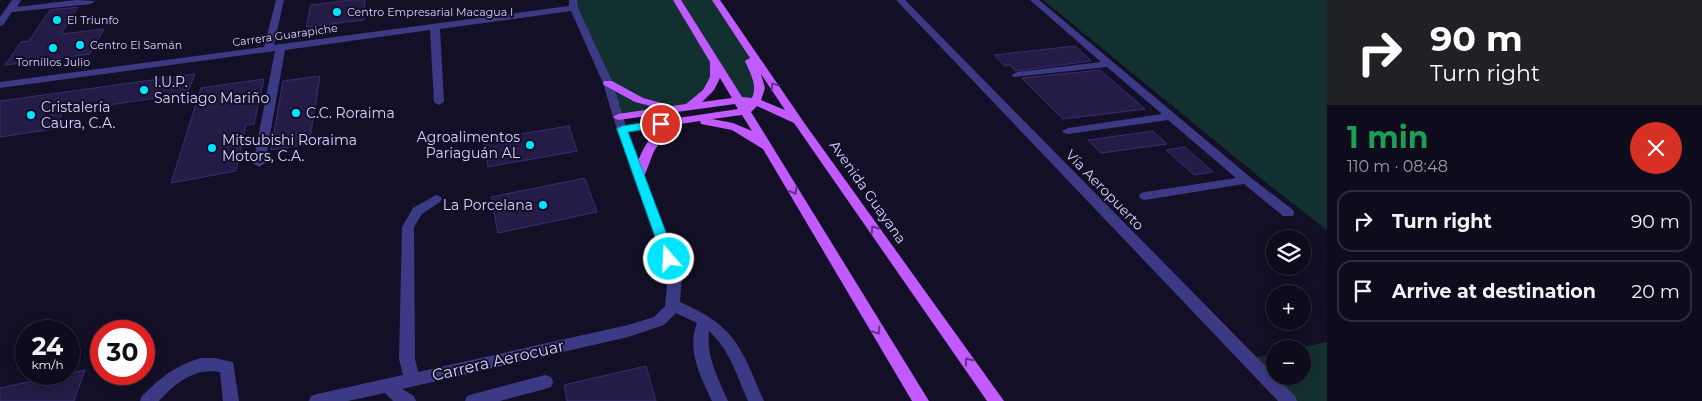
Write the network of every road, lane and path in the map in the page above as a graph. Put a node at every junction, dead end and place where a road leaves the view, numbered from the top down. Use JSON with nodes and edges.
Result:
{"nodes":[{"id":1,"x":17,"y":0,"type":"edge"},
{"id":2,"x":280,"y":0,"type":"edge"},
{"id":3,"x":677,"y":0,"type":"edge"},
{"id":4,"x":716,"y":0,"type":"edge"},
{"id":5,"x":900,"y":0,"type":"edge"},
{"id":6,"x":1034,"y":0,"type":"edge"},
{"id":7,"x":91,"y":1,"type":"edge"},
{"id":8,"x":40,"y":4,"type":"edge"},
{"id":9,"x":574,"y":4,"type":"edge"},
{"id":10,"x":10,"y":10,"type":"junction"},
{"id":11,"x":0,"y":23,"type":"edge"},
{"id":12,"x":435,"y":27,"type":"junction"},
{"id":13,"x":740,"y":36,"type":"junction"},
{"id":14,"x":280,"y":48,"type":"junction"},
{"id":15,"x":268,"y":50,"type":"junction"},
{"id":16,"x":712,"y":56,"type":"junction"},
{"id":17,"x":1108,"y":64,"type":"junction"},
{"id":18,"x":1017,"y":75,"type":"dead end"},
{"id":19,"x":608,"y":83,"type":"junction"},
{"id":20,"x":0,"y":85,"type":"edge"},
{"id":21,"x":758,"y":101,"type":"junction"},
{"id":22,"x":439,"y":102,"type":"dead end"},
{"id":23,"x":743,"y":105,"type":"junction"},
{"id":24,"x":678,"y":109,"type":"junction"},
{"id":25,"x":1171,"y":116,"type":"junction"},
{"id":26,"x":681,"y":120,"type":"junction"},
{"id":27,"x":620,"y":123,"type":"junction"},
{"id":28,"x":801,"y":126,"type":"junction"},
{"id":29,"x":1068,"y":131,"type":"dead end"},
{"id":30,"x":259,"y":163,"type":"dead end"},
{"id":31,"x":782,"y":168,"type":"junction"},
{"id":32,"x":640,"y":174,"type":"junction"},
{"id":33,"x":1246,"y":180,"type":"junction"},
{"id":34,"x":1145,"y":196,"type":"dead end"},
{"id":35,"x":436,"y":200,"type":"dead end"},
{"id":36,"x":1288,"y":213,"type":"dead end"},
{"id":37,"x":672,"y":306,"type":"junction"},
{"id":38,"x":705,"y":322,"type":"junction"},
{"id":39,"x":412,"y":380,"type":"junction"},
{"id":40,"x":545,"y":382,"type":"dead end"},
{"id":41,"x":388,"y":385,"type":"junction"},
{"id":42,"x":148,"y":401,"type":"edge"},
{"id":43,"x":231,"y":401,"type":"edge"},
{"id":44,"x":317,"y":401,"type":"edge"},
{"id":45,"x":408,"y":401,"type":"edge"},
{"id":46,"x":473,"y":401,"type":"edge"},
{"id":47,"x":720,"y":401,"type":"edge"},
{"id":48,"x":756,"y":401,"type":"edge"},
{"id":49,"x":921,"y":401,"type":"edge"},
{"id":50,"x":996,"y":401,"type":"edge"},
{"id":51,"x":1289,"y":401,"type":"edge"}],
"edges":[{"from":1,"to":10,"type":"street"},
{"from":2,"to":15,"type":"street"},
{"from":3,"to":16,"type":"main road"},
{"from":4,"to":13,"type":"main road","name":"Avenida Guayana"},
{"from":5,"to":51,"type":"street","name":"Vía Aeropuerto"},
{"from":6,"to":17,"type":"street"},
{"from":7,"to":8,"type":"street"},
{"from":8,"to":10,"type":"street"},
{"from":9,"to":12,"type":"street","name":"Carrera Guarapiche"},
{"from":9,"to":19,"type":"street"},
{"from":10,"to":11,"type":"street"},
{"from":12,"to":14,"type":"street","name":"Carrera Guarapiche"},
{"from":12,"to":22,"type":"street"},
{"from":13,"to":21,"type":"main road"},
{"from":28,"to":13,"type":"main road","name":"Avenida Guayana","one_way":true},
{"from":14,"to":15,"type":"street","name":"Carrera Guarapiche"},
{"from":14,"to":30,"type":"street"},
{"from":15,"to":20,"type":"street","name":"Carrera Guarapiche"},
{"from":16,"to":23,"type":"main road"},
{"from":16,"to":24,"type":"main road"},
{"from":17,"to":18,"type":"street"},
{"from":17,"to":25,"type":"street"},
{"from":19,"to":24,"type":"main road"},
{"from":19,"to":27,"type":"street"},
{"from":21,"to":23,"type":"main road"},
{"from":21,"to":28,"type":"main road"},
{"from":23,"to":24,"type":"main road"},
{"from":23,"to":26,"type":"main road"},
{"from":23,"to":31,"type":"main road"},
{"from":24,"to":27,"type":"main road"},
{"from":25,"to":29,"type":"street"},
{"from":25,"to":33,"type":"street"},
{"from":26,"to":27,"type":"main road"},
{"from":26,"to":31,"type":"main road"},
{"from":26,"to":32,"type":"main road"},
{"from":27,"to":32,"type":"street"},
{"from":50,"to":28,"type":"main road","name":"Avenida Guayana","one_way":true},
{"from":31,"to":49,"type":"main road","one_way":true},
{"from":32,"to":37,"type":"street"},
{"from":33,"to":34,"type":"street"},
{"from":33,"to":36,"type":"street"},
{"from":35,"to":39,"type":"street"},
{"from":37,"to":38,"type":"street"},
{"from":37,"to":39,"type":"street","name":"Carrera Aerocuar"},
{"from":38,"to":47,"type":"street"},
{"from":38,"to":48,"type":"street"},
{"from":39,"to":41,"type":"street","name":"Carrera Aerocuar"},
{"from":40,"to":46,"type":"street"},
{"from":41,"to":44,"type":"street","name":"Carrera Aerocuar"},
{"from":41,"to":45,"type":"street"},
{"from":42,"to":43,"type":"street"}]}
